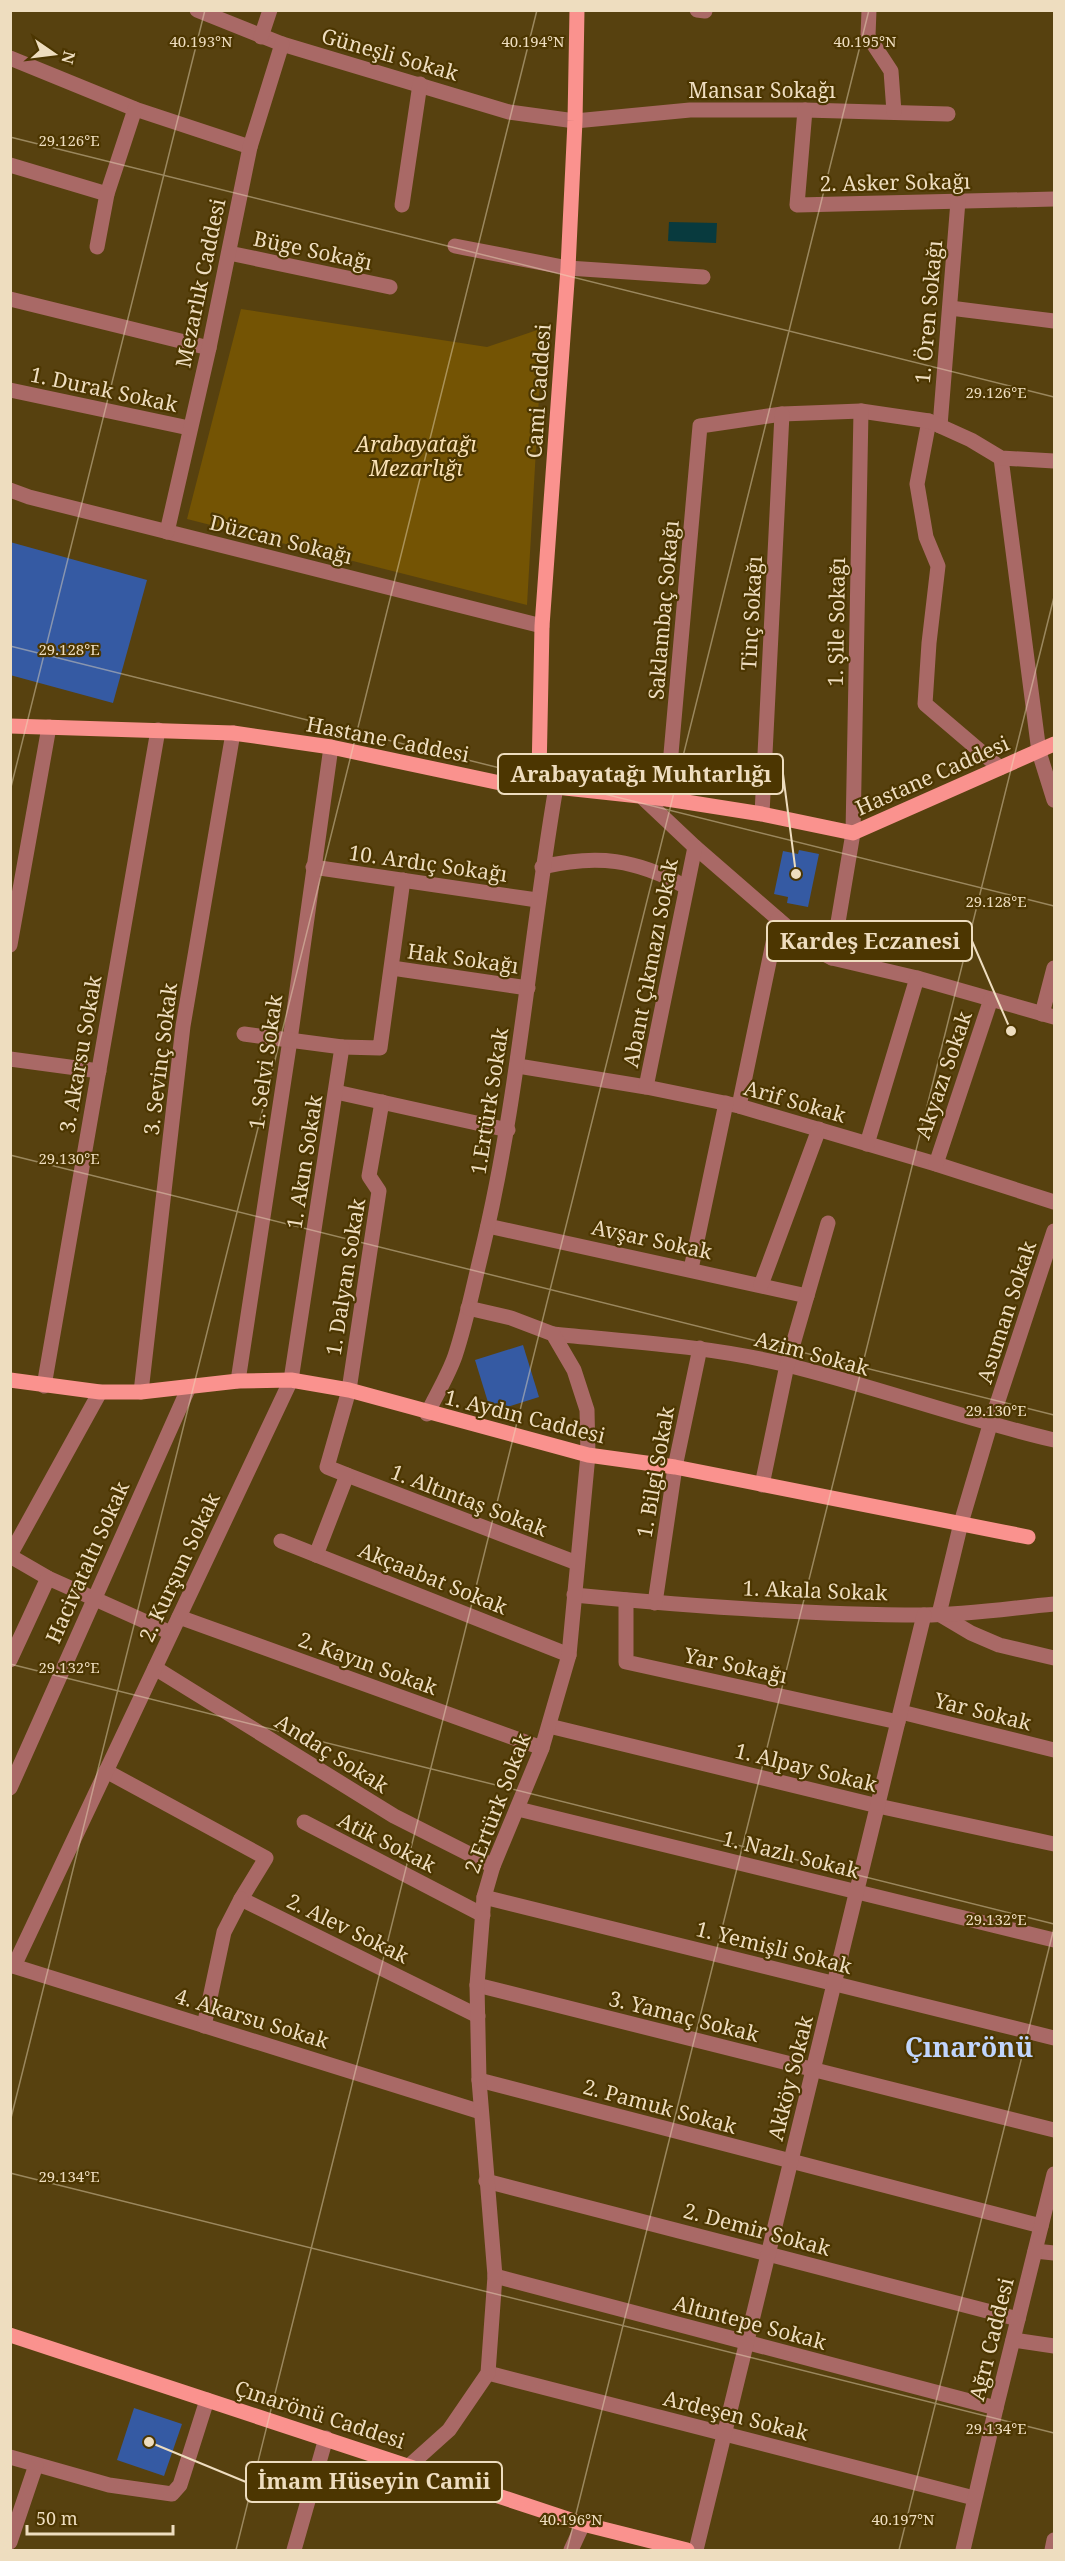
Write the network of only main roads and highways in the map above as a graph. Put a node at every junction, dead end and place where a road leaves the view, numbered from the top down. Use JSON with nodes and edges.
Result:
{"nodes":[{"id":1,"x":576,"y":10,"type":"edge"},
{"id":2,"x":10,"y":726,"type":"edge"},
{"id":3,"x":1054,"y":744,"type":"edge"},
{"id":4,"x":539,"y":775,"type":"junction"},
{"id":5,"x":10,"y":1380,"type":"edge"},
{"id":6,"x":1028,"y":1537,"type":"dead end"},
{"id":7,"x":10,"y":2335,"type":"edge"},
{"id":8,"x":687,"y":2550,"type":"edge"}],
"edges":[{"from":1,"to":4,"type":"main road","name":"Cami Caddesi"},
{"from":2,"to":4,"type":"main road","name":"Hastane Caddesi"},
{"from":3,"to":4,"type":"main road","name":"Hastane Caddesi"},
{"from":5,"to":6,"type":"main road","name":"1. Aydın Caddesi"},
{"from":7,"to":8,"type":"main road","name":"Çınarönü Caddesi"}]}
